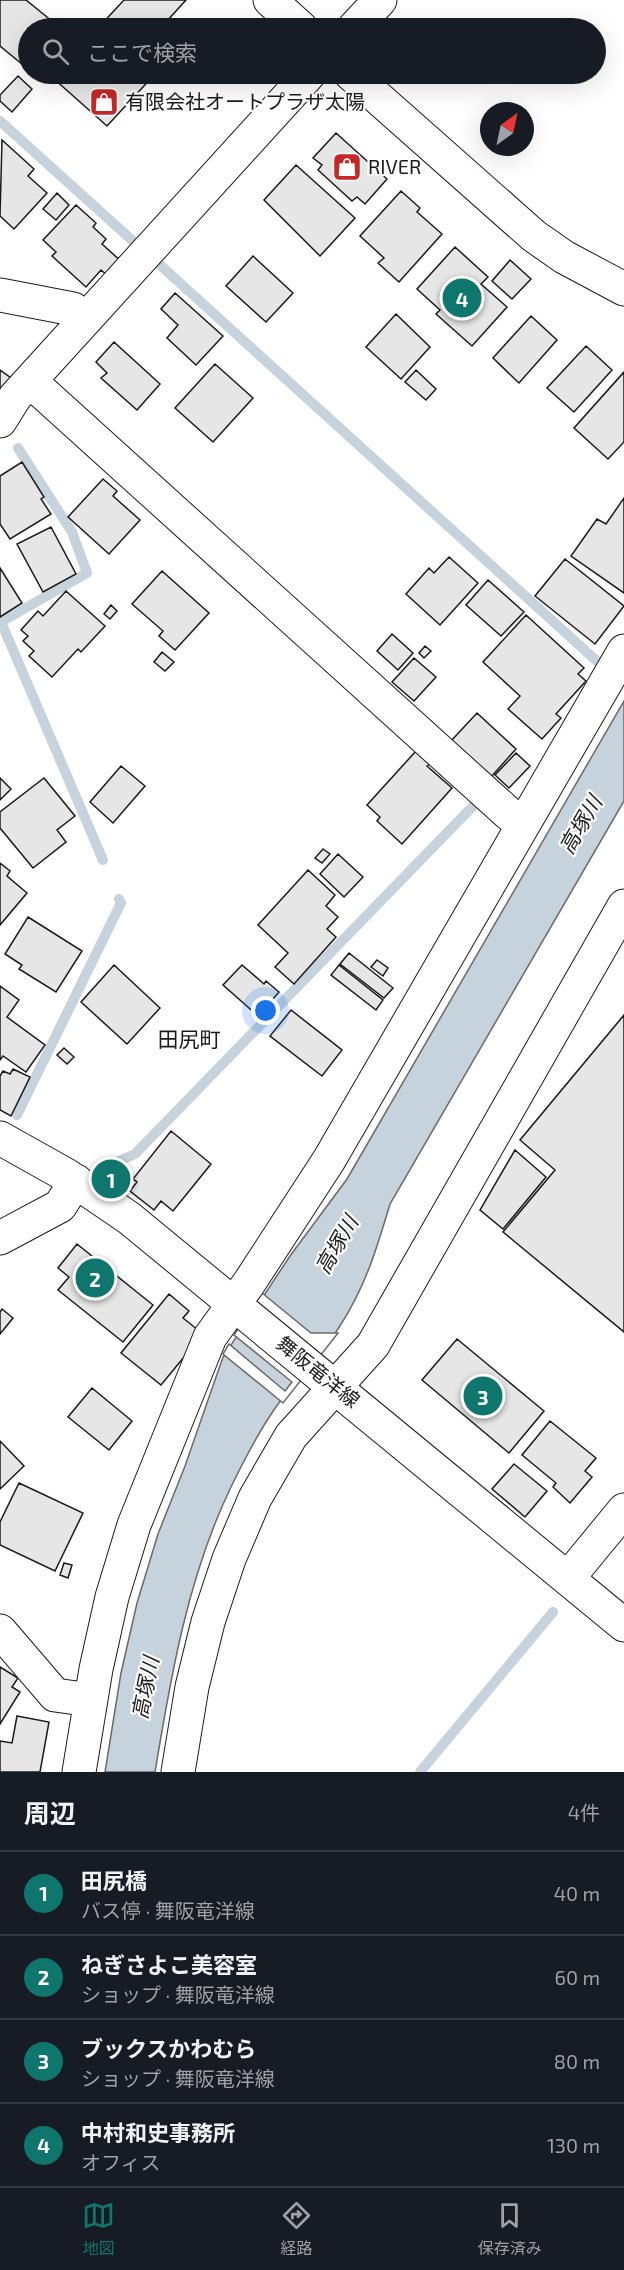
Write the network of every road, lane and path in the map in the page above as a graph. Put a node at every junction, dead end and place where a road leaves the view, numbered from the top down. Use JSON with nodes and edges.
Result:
{"nodes":[{"id":1,"x":270,"y":0,"type":"edge"},
{"id":2,"x":380,"y":0,"type":"edge"},
{"id":3,"x":290,"y":18,"type":"edge"},
{"id":4,"x":363,"y":18,"type":"edge"},
{"id":5,"x":300,"y":84,"type":"edge"},
{"id":6,"x":362,"y":84,"type":"edge"},
{"id":7,"x":624,"y":289,"type":"edge"},
{"id":8,"x":0,"y":295,"type":"edge"},
{"id":9,"x":85,"y":320,"type":"junction"},
{"id":10,"x":30,"y":381,"type":"junction"},
{"id":11,"x":0,"y":421,"type":"edge"},
{"id":12,"x":624,"y":651,"type":"edge"},
{"id":13,"x":524,"y":823,"type":"junction"},
{"id":14,"x":624,"y":906,"type":"edge"},
{"id":15,"x":0,"y":1137,"type":"edge"},
{"id":16,"x":76,"y":1181,"type":"junction"},
{"id":17,"x":0,"y":1238,"type":"edge"},
{"id":18,"x":240,"y":1308,"type":"junction"},
{"id":19,"x":326,"y":1378,"type":"junction"},
{"id":20,"x":624,"y":1510,"type":"edge"},
{"id":21,"x":568,"y":1578,"type":"junction"},
{"id":22,"x":624,"y":1625,"type":"edge"},
{"id":23,"x":0,"y":1631,"type":"edge"},
{"id":24,"x":91,"y":1700,"type":"junction"},
{"id":25,"x":79,"y":1772,"type":"edge"},
{"id":26,"x":178,"y":1772,"type":"edge"}],
"edges":[{"from":1,"to":3,"type":"street"},
{"from":2,"to":4,"type":"street"},
{"from":5,"to":9,"type":"street"},
{"from":6,"to":7,"type":"street"},
{"from":8,"to":9,"type":"street"},
{"from":9,"to":10,"type":"street"},
{"from":10,"to":11,"type":"street"},
{"from":10,"to":13,"type":"street"},
{"from":12,"to":13,"type":"street"},
{"from":13,"to":18,"type":"street"},
{"from":14,"to":19,"type":"street"},
{"from":15,"to":16,"type":"street","name":"舞阪竜洋線"},
{"from":16,"to":17,"type":"street"},
{"from":16,"to":18,"type":"street","name":"舞阪竜洋線"},
{"from":18,"to":19,"type":"street","name":"舞阪竜洋線"},
{"from":18,"to":24,"type":"street"},
{"from":19,"to":21,"type":"street","name":"舞阪竜洋線"},
{"from":19,"to":26,"type":"street"},
{"from":20,"to":21,"type":"street"},
{"from":21,"to":22,"type":"street","name":"舞阪竜洋線"},
{"from":23,"to":24,"type":"street"},
{"from":24,"to":25,"type":"street"}]}
